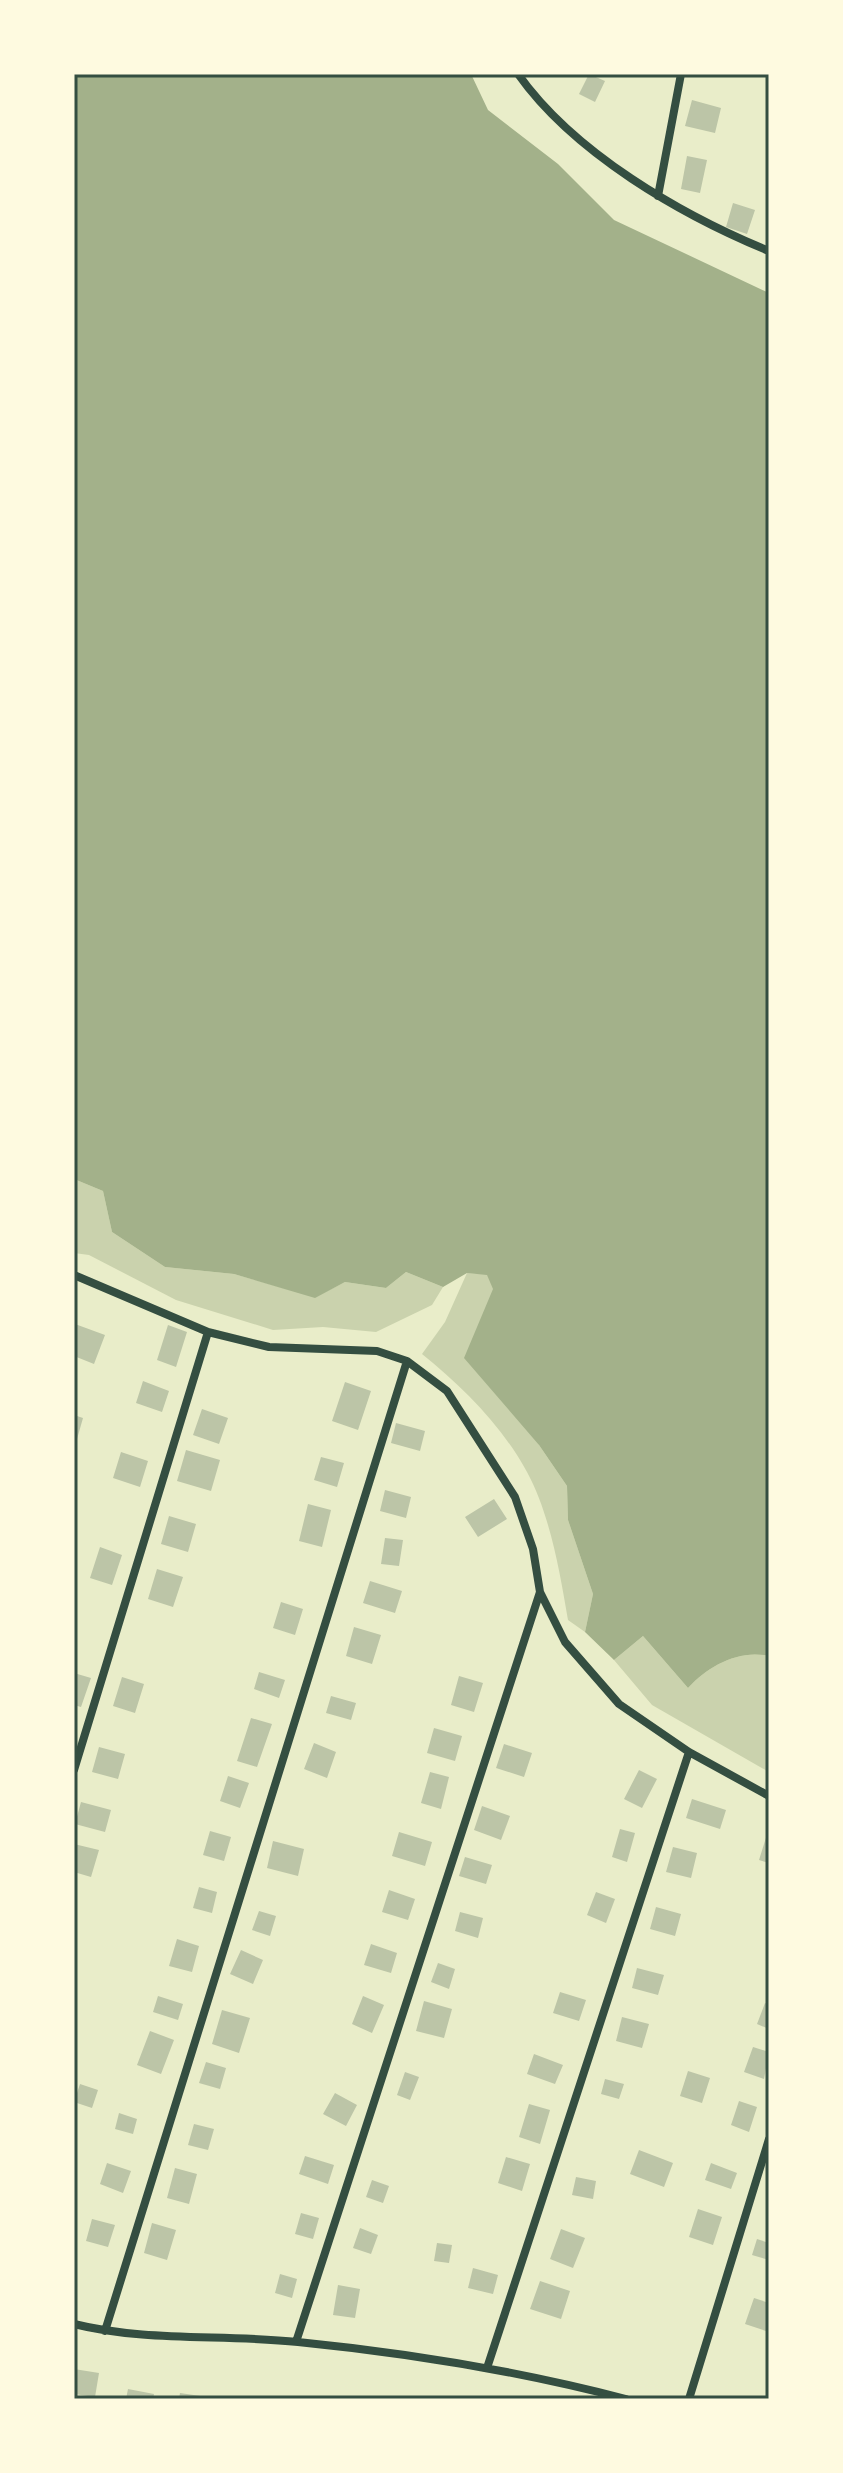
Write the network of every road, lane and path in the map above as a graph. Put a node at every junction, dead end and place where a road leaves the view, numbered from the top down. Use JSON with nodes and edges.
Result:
{"nodes":[{"id":1,"x":518,"y":74,"type":"edge"},
{"id":2,"x":681,"y":74,"type":"edge"},
{"id":3,"x":658,"y":196,"type":"junction"},
{"id":4,"x":769,"y":251,"type":"edge"},
{"id":5,"x":74,"y":1275,"type":"edge"},
{"id":6,"x":208,"y":1332,"type":"junction"},
{"id":7,"x":407,"y":1361,"type":"junction"},
{"id":8,"x":540,"y":1592,"type":"junction"},
{"id":9,"x":689,"y":1752,"type":"junction"},
{"id":10,"x":74,"y":1770,"type":"edge"},
{"id":11,"x":769,"y":1796,"type":"edge"},
{"id":12,"x":769,"y":2139,"type":"edge"},
{"id":13,"x":74,"y":2324,"type":"edge"},
{"id":14,"x":105,"y":2331,"type":"junction"},
{"id":15,"x":296,"y":2342,"type":"junction"},
{"id":16,"x":487,"y":2368,"type":"junction"},
{"id":17,"x":626,"y":2399,"type":"edge"},
{"id":18,"x":689,"y":2399,"type":"edge"}],
"edges":[{"from":1,"to":3,"type":"street"},
{"from":2,"to":3,"type":"street"},
{"from":3,"to":4,"type":"street"},
{"from":5,"to":6,"type":"street"},
{"from":6,"to":7,"type":"street"},
{"from":6,"to":10,"type":"street"},
{"from":7,"to":8,"type":"street"},
{"from":7,"to":14,"type":"street"},
{"from":8,"to":9,"type":"street"},
{"from":8,"to":15,"type":"street"},
{"from":9,"to":11,"type":"street"},
{"from":9,"to":16,"type":"street"},
{"from":12,"to":18,"type":"street"},
{"from":13,"to":14,"type":"street"},
{"from":14,"to":15,"type":"street"},
{"from":15,"to":16,"type":"street"},
{"from":16,"to":17,"type":"street"}]}
